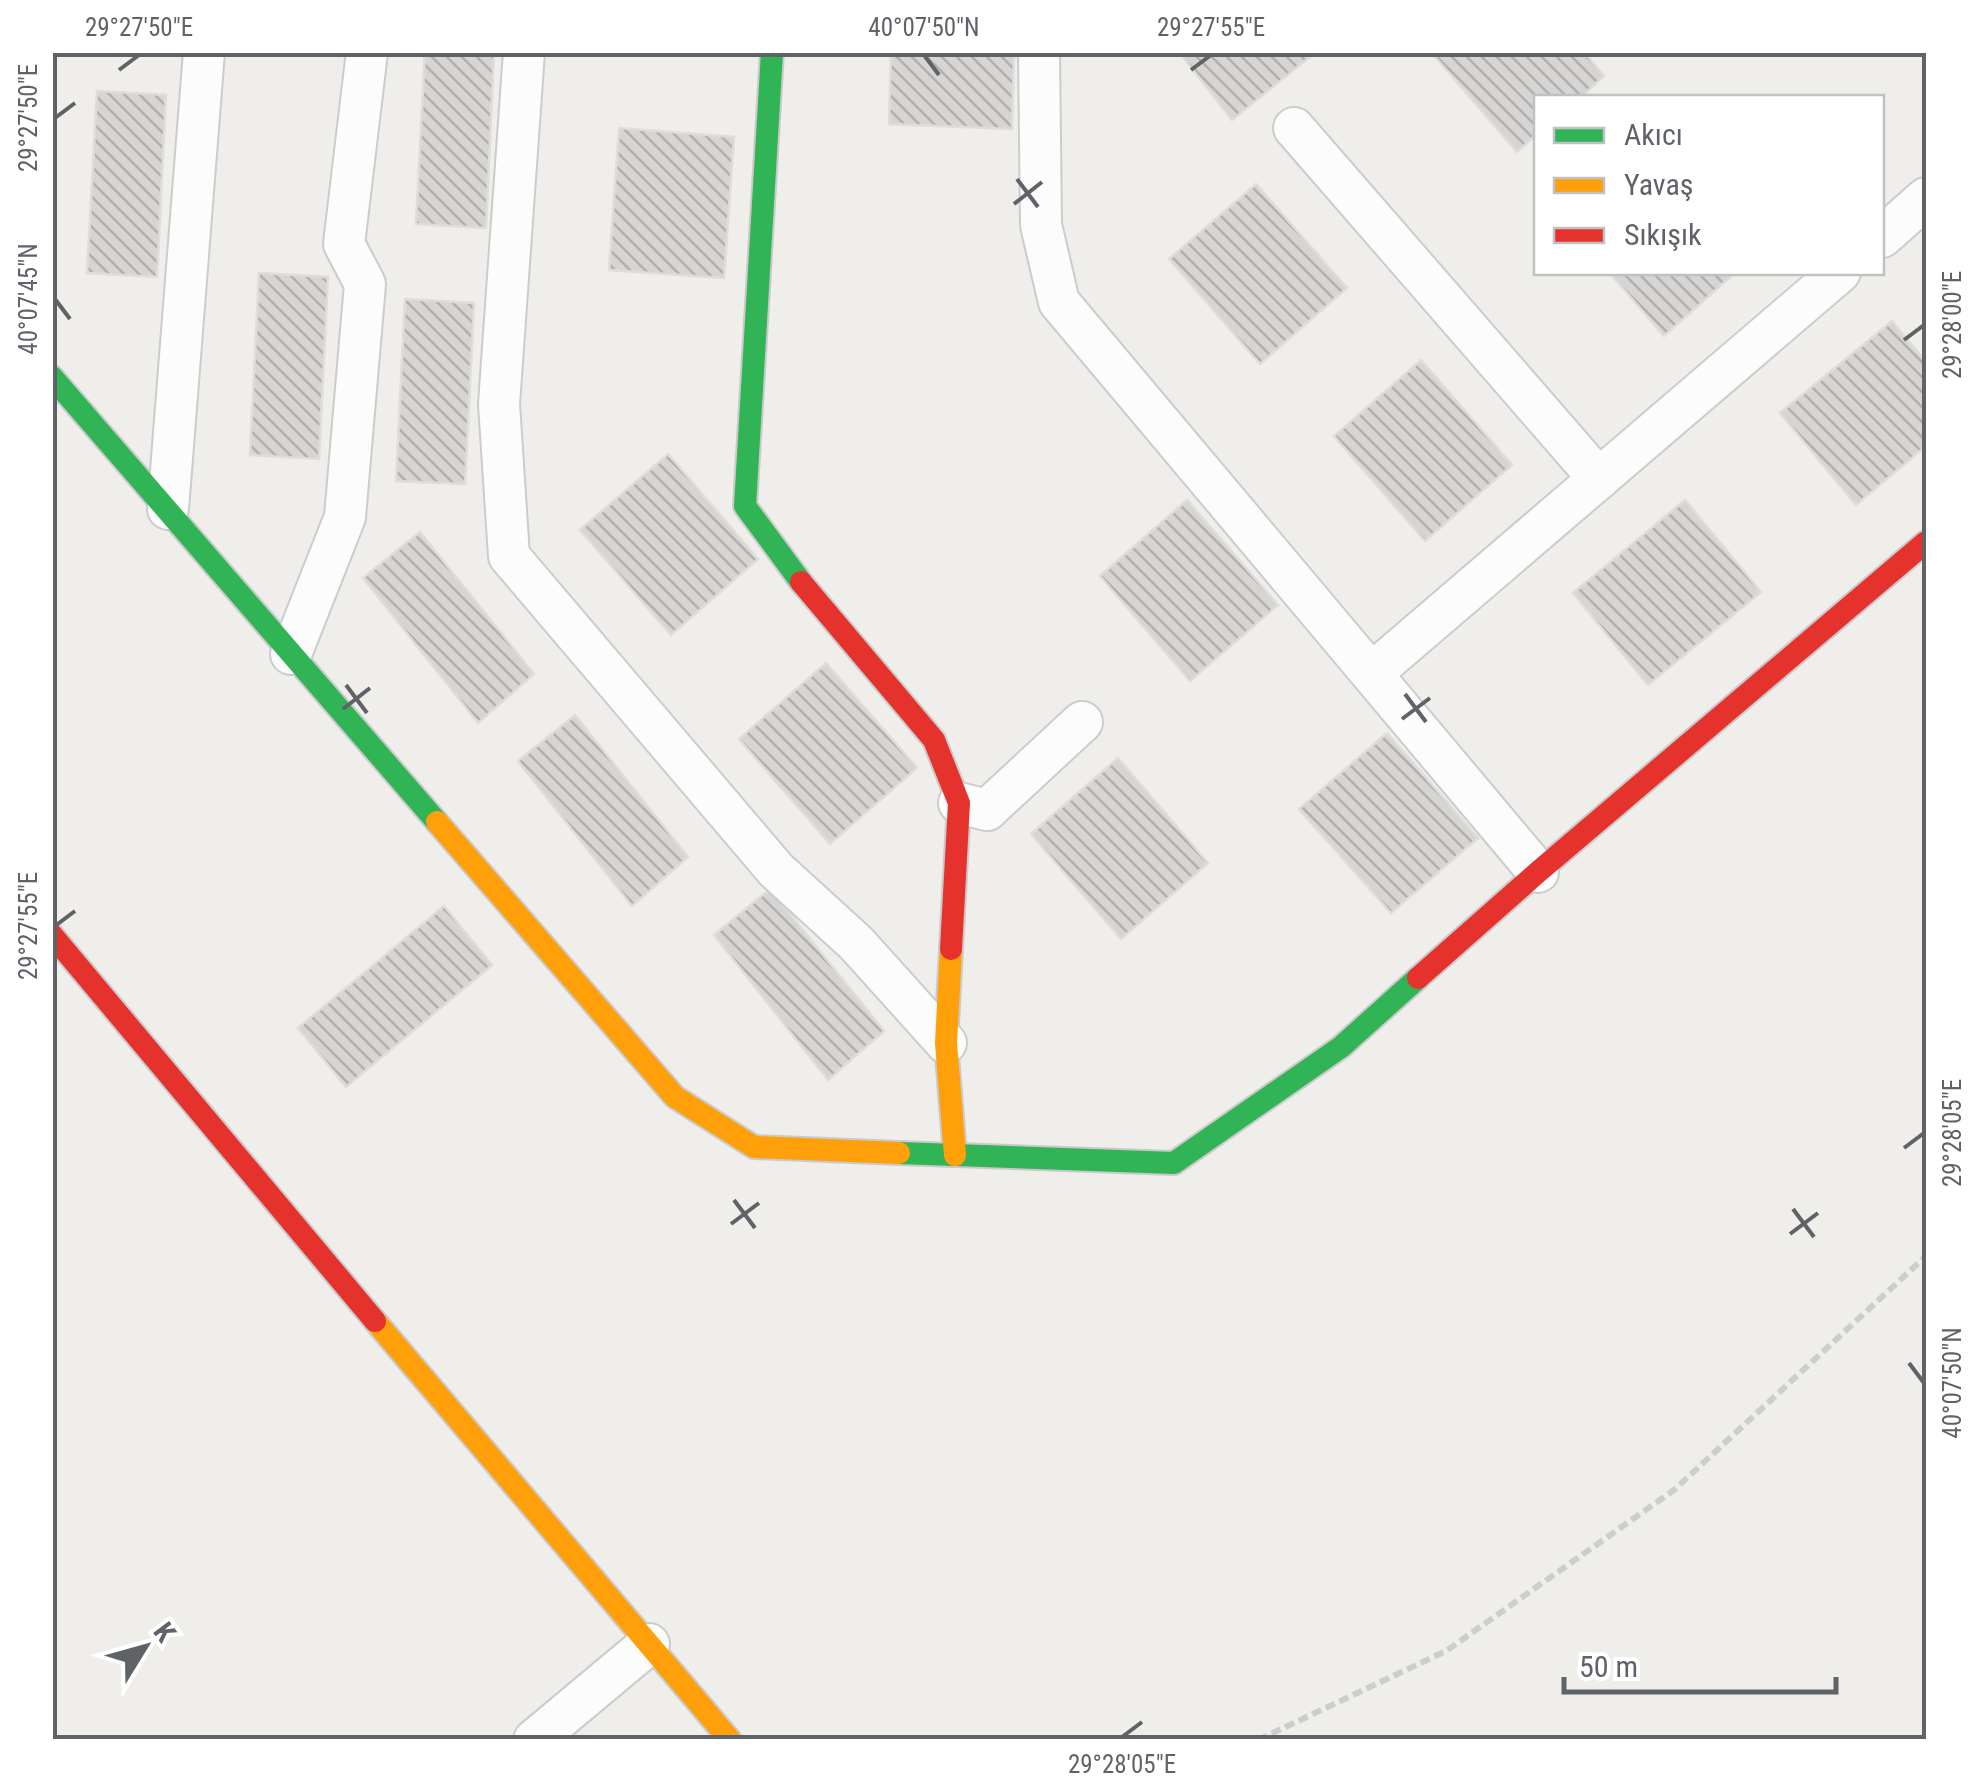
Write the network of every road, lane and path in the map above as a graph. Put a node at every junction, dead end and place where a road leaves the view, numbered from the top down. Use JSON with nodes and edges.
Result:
{"nodes":[{"id":1,"x":204,"y":52,"type":"edge"},
{"id":2,"x":367,"y":52,"type":"edge"},
{"id":3,"x":524,"y":52,"type":"edge"},
{"id":4,"x":772,"y":52,"type":"edge"},
{"id":5,"x":1039,"y":52,"type":"edge"},
{"id":6,"x":1294,"y":128,"type":"dead end"},
{"id":7,"x":1926,"y":198,"type":"edge"},
{"id":8,"x":1884,"y":235,"type":"edge"},
{"id":9,"x":1837,"y":275,"type":"edge"},
{"id":10,"x":52,"y":376,"type":"edge"},
{"id":11,"x":1599,"y":480,"type":"junction"},
{"id":12,"x":168,"y":510,"type":"junction"},
{"id":13,"x":1926,"y":542,"type":"edge"},
{"id":14,"x":291,"y":654,"type":"junction"},
{"id":15,"x":1372,"y":674,"type":"junction"},
{"id":16,"x":1082,"y":722,"type":"dead end"},
{"id":17,"x":960,"y":803,"type":"junction"},
{"id":18,"x":1538,"y":872,"type":"junction"},
{"id":19,"x":52,"y":935,"type":"edge"},
{"id":20,"x":946,"y":1043,"type":"junction"},
{"id":21,"x":955,"y":1155,"type":"junction"},
{"id":22,"x":1926,"y":1256,"type":"edge"},
{"id":23,"x":649,"y":1644,"type":"junction"},
{"id":24,"x":534,"y":1740,"type":"edge"},
{"id":25,"x":730,"y":1740,"type":"edge"},
{"id":26,"x":1258,"y":1740,"type":"edge"}],
"edges":[{"from":1,"to":12,"type":"street"},
{"from":2,"to":14,"type":"street"},
{"from":3,"to":20,"type":"street"},
{"from":4,"to":17,"type":"street"},
{"from":5,"to":15,"type":"street"},
{"from":6,"to":11,"type":"street"},
{"from":7,"to":8,"type":"street"},
{"from":9,"to":11,"type":"street"},
{"from":10,"to":12,"type":"street"},
{"from":11,"to":15,"type":"street"},
{"from":12,"to":14,"type":"street"},
{"from":13,"to":18,"type":"street"},
{"from":14,"to":21,"type":"street"},
{"from":15,"to":18,"type":"street"},
{"from":16,"to":17,"type":"street"},
{"from":17,"to":20,"type":"street"},
{"from":18,"to":21,"type":"street"},
{"from":19,"to":23,"type":"street"},
{"from":20,"to":21,"type":"street"},
{"from":22,"to":26,"type":"path"},
{"from":23,"to":24,"type":"street"},
{"from":23,"to":25,"type":"street"}]}
